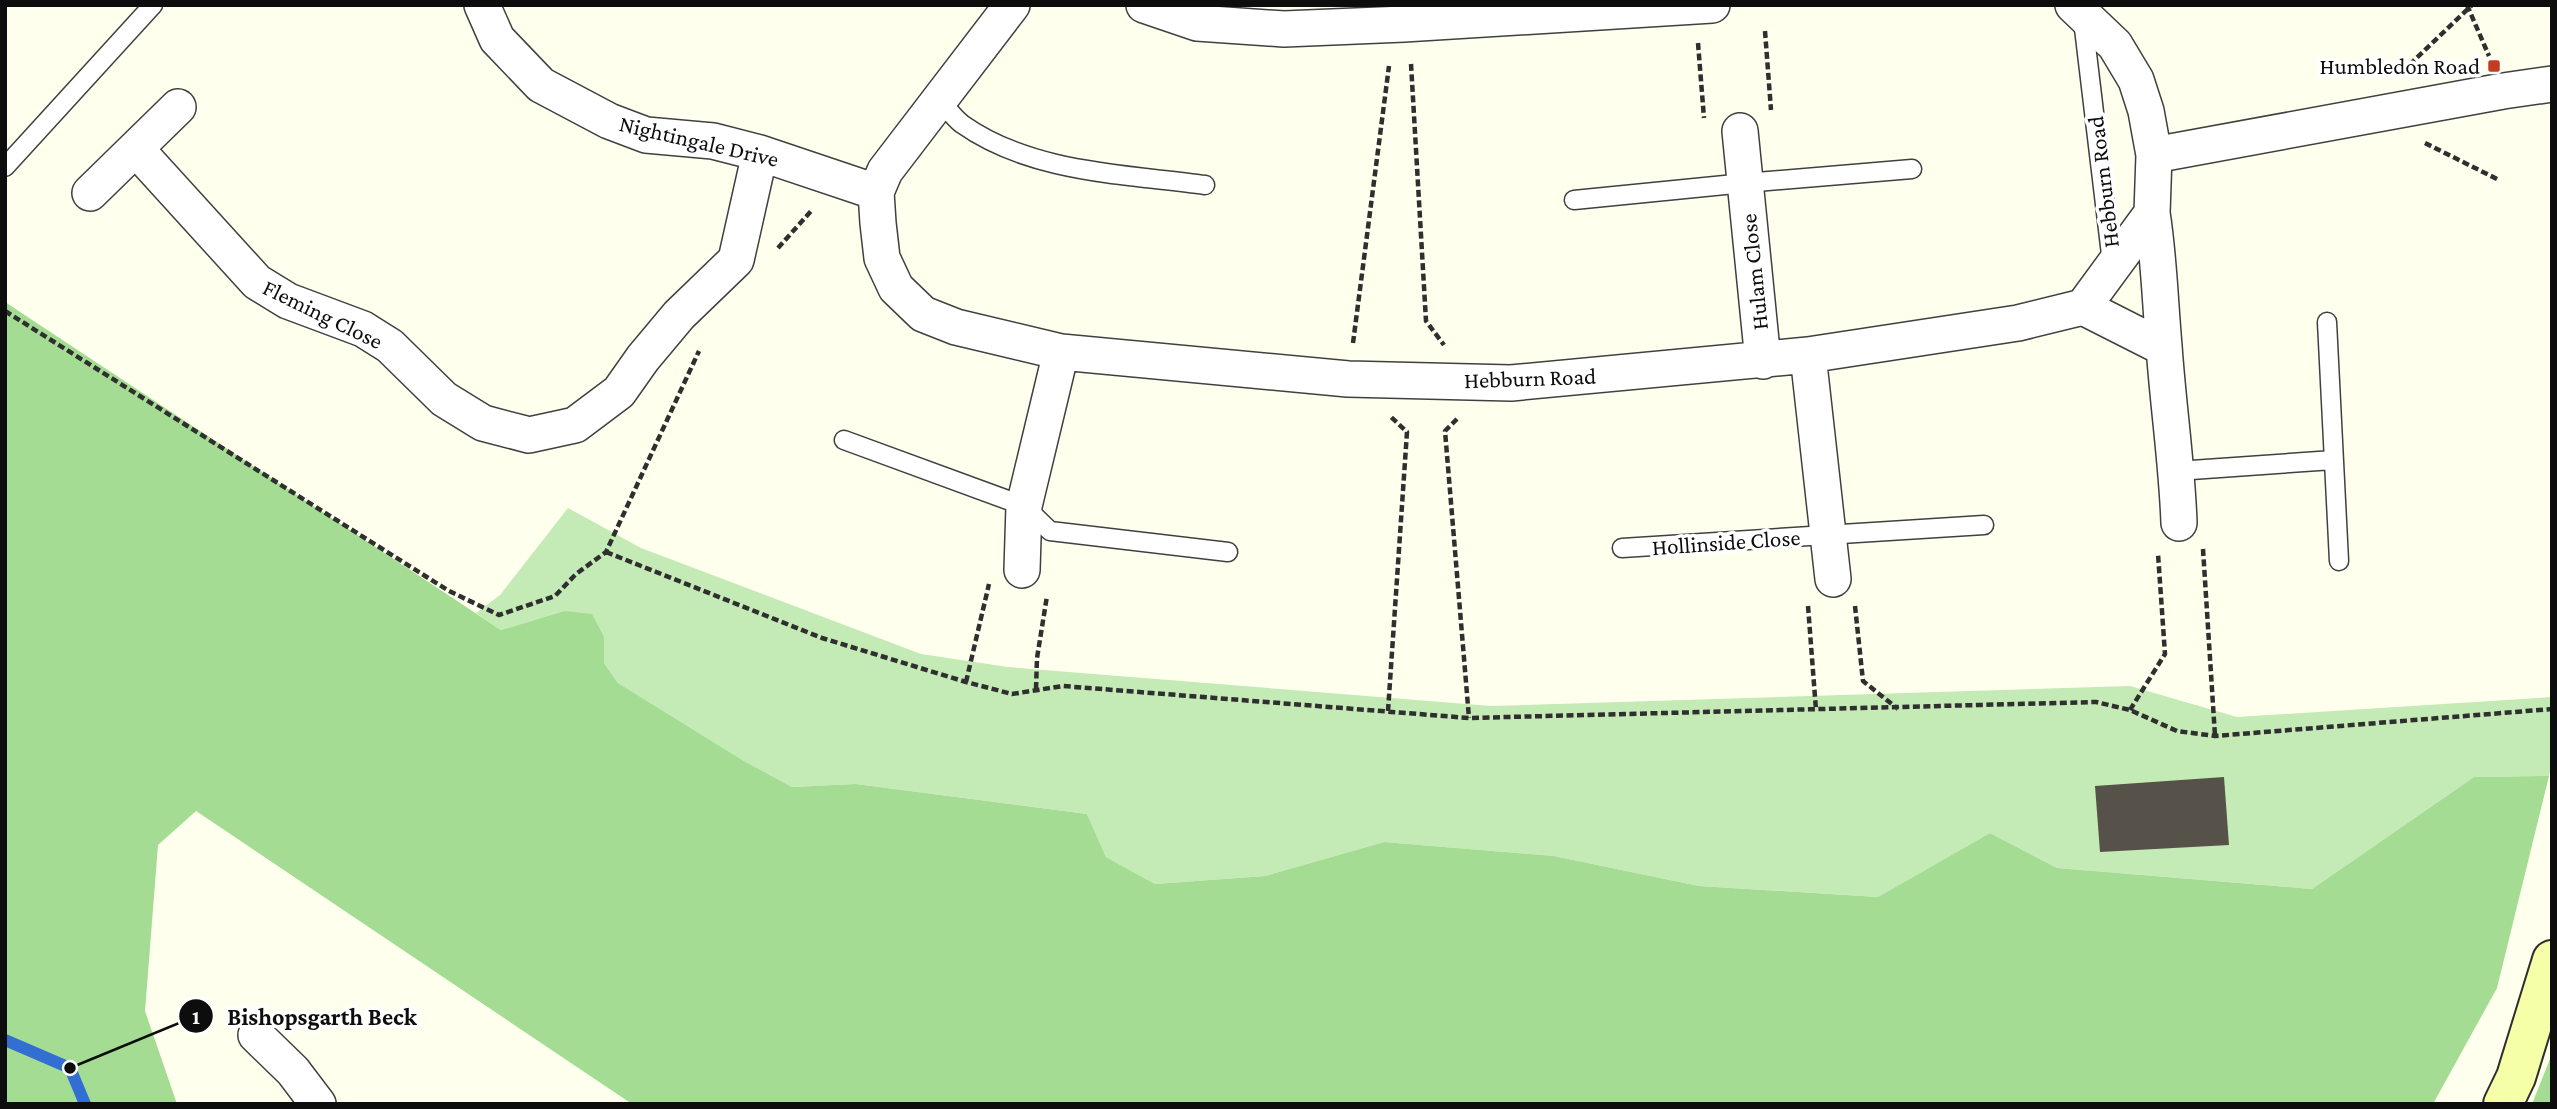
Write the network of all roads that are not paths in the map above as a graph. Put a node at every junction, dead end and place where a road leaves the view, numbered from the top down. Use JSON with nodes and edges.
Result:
{"nodes":[{"id":1,"x":153,"y":5,"type":"edge"},
{"id":2,"x":482,"y":5,"type":"edge"},
{"id":3,"x":1144,"y":5,"type":"edge"},
{"id":4,"x":1712,"y":5,"type":"edge"},
{"id":5,"x":1010,"y":6,"type":"edge"},
{"id":6,"x":2078,"y":9,"type":"edge"},
{"id":7,"x":2552,"y":84,"type":"edge"},
{"id":8,"x":940,"y":100,"type":"junction"},
{"id":9,"x":178,"y":107,"type":"dead end"},
{"id":10,"x":1740,"y":131,"type":"dead end"},
{"id":11,"x":135,"y":149,"type":"junction"},
{"id":12,"x":760,"y":153,"type":"junction"},
{"id":13,"x":2154,"y":155,"type":"junction"},
{"id":14,"x":5,"y":167,"type":"edge"},
{"id":15,"x":1912,"y":169,"type":"dead end"},
{"id":16,"x":1745,"y":183,"type":"junction"},
{"id":17,"x":1205,"y":185,"type":"dead end"},
{"id":18,"x":876,"y":192,"type":"junction"},
{"id":19,"x":90,"y":193,"type":"dead end"},
{"id":20,"x":1574,"y":200,"type":"dead end"},
{"id":21,"x":2152,"y":213,"type":"junction"},
{"id":22,"x":2113,"y":267,"type":"junction"},
{"id":23,"x":2083,"y":307,"type":"junction"},
{"id":24,"x":2327,"y":322,"type":"dead end"},
{"id":25,"x":2164,"y":348,"type":"junction"},
{"id":26,"x":1061,"y":352,"type":"junction"},
{"id":27,"x":1808,"y":355,"type":"junction"},
{"id":28,"x":1763,"y":361,"type":"junction"},
{"id":29,"x":844,"y":440,"type":"dead end"},
{"id":30,"x":2333,"y":460,"type":"junction"},
{"id":31,"x":2177,"y":471,"type":"junction"},
{"id":32,"x":1024,"y":506,"type":"junction"},
{"id":33,"x":2179,"y":523,"type":"road end"},
{"id":34,"x":1984,"y":525,"type":"dead end"},
{"id":35,"x":1830,"y":535,"type":"junction"},
{"id":36,"x":1622,"y":548,"type":"dead end"},
{"id":37,"x":1228,"y":552,"type":"dead end"},
{"id":38,"x":2339,"y":561,"type":"dead end"},
{"id":39,"x":1022,"y":570,"type":"road end"},
{"id":40,"x":1833,"y":579,"type":"road end"},
{"id":41,"x":2552,"y":960,"type":"edge"},
{"id":42,"x":256,"y":1035,"type":"dead end"},
{"id":43,"x":307,"y":1100,"type":"edge"},
{"id":44,"x":2503,"y":1104,"type":"edge"}],
"edges":[{"from":1,"to":14,"type":"lane"},
{"from":2,"to":12,"type":"street","name":"Nightingale Drive"},
{"from":3,"to":4,"type":"street"},
{"from":5,"to":8,"type":"street"},
{"from":6,"to":13,"type":"street"},
{"from":6,"to":22,"type":"lane","name":"Hebburn Road"},
{"from":7,"to":13,"type":"street"},
{"from":8,"to":17,"type":"lane"},
{"from":8,"to":18,"type":"street"},
{"from":9,"to":11,"type":"street"},
{"from":10,"to":16,"type":"street","name":"Hulam Close"},
{"from":11,"to":12,"type":"street","name":"Fleming Close"},
{"from":11,"to":19,"type":"street"},
{"from":12,"to":18,"type":"street","name":"Nightingale Drive"},
{"from":13,"to":21,"type":"street"},
{"from":15,"to":16,"type":"lane","name":"Hulam Close"},
{"from":16,"to":20,"type":"lane","name":"Hulam Close"},
{"from":16,"to":28,"type":"street","name":"Hulam Close"},
{"from":18,"to":26,"type":"street","name":"Hebburn Road"},
{"from":21,"to":22,"type":"street"},
{"from":21,"to":25,"type":"street"},
{"from":22,"to":23,"type":"street","name":"Hebburn Road"},
{"from":23,"to":25,"type":"street"},
{"from":23,"to":27,"type":"street","name":"Hebburn Road"},
{"from":24,"to":30,"type":"lane"},
{"from":25,"to":31,"type":"street"},
{"from":26,"to":28,"type":"street","name":"Hebburn Road"},
{"from":26,"to":32,"type":"street"},
{"from":27,"to":28,"type":"street","name":"Hebburn Road"},
{"from":27,"to":35,"type":"street","name":"Hollinside Close"},
{"from":29,"to":32,"type":"lane"},
{"from":30,"to":31,"type":"lane"},
{"from":30,"to":38,"type":"lane"},
{"from":31,"to":33,"type":"street"},
{"from":32,"to":37,"type":"lane"},
{"from":32,"to":39,"type":"street"},
{"from":34,"to":35,"type":"lane","name":"Hollinside Close"},
{"from":35,"to":36,"type":"lane","name":"Hollinside Close"},
{"from":35,"to":40,"type":"street","name":"Hollinside Close"},
{"from":41,"to":44,"type":"street"},
{"from":42,"to":43,"type":"street"}]}
